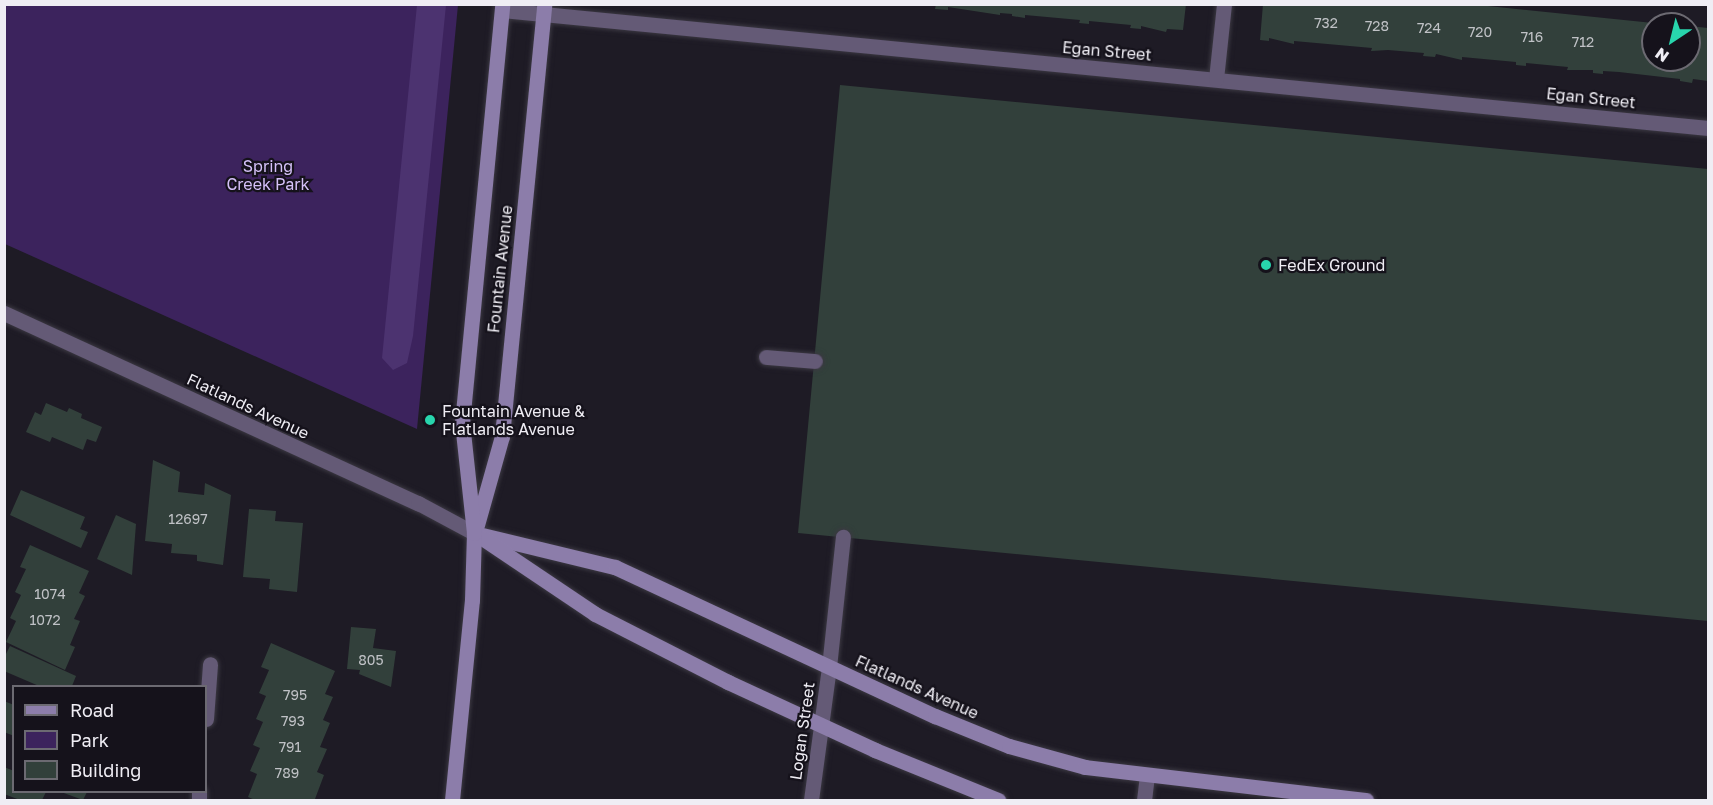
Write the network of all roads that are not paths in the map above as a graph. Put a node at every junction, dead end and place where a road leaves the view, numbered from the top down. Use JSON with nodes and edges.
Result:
{"nodes":[{"id":1,"x":1224,"y":4,"type":"edge"},
{"id":2,"x":502,"y":7,"type":"edge"},
{"id":3,"x":543,"y":9,"type":"edge"},
{"id":4,"x":1216,"y":79,"type":"junction"},
{"id":5,"x":1708,"y":128,"type":"edge"},
{"id":6,"x":4,"y":313,"type":"edge"},
{"id":7,"x":766,"y":357,"type":"dead end"},
{"id":8,"x":815,"y":361,"type":"dead end"},
{"id":9,"x":474,"y":533,"type":"junction"},
{"id":10,"x":843,"y":537,"type":"dead end"},
{"id":11,"x":210,"y":664,"type":"dead end"},
{"id":12,"x":830,"y":667,"type":"junction"},
{"id":13,"x":207,"y":705,"type":"edge"},
{"id":14,"x":821,"y":727,"type":"junction"},
{"id":15,"x":1147,"y":777,"type":"junction"},
{"id":16,"x":452,"y":801,"type":"edge"},
{"id":17,"x":811,"y":801,"type":"edge"},
{"id":18,"x":998,"y":801,"type":"edge"},
{"id":19,"x":1144,"y":801,"type":"edge"},
{"id":20,"x":1366,"y":801,"type":"edge"}],
"edges":[{"from":1,"to":4,"type":"street"},
{"from":2,"to":3,"type":"street","name":"Egan Street"},
{"from":2,"to":9,"type":"main road","name":"Fountain Avenue"},
{"from":3,"to":4,"type":"street","name":"Egan Street"},
{"from":3,"to":9,"type":"main road","name":"Fountain Avenue"},
{"from":4,"to":5,"type":"street","name":"Egan Street"},
{"from":6,"to":9,"type":"street","name":"Flatlands Avenue"},
{"from":7,"to":8,"type":"street"},
{"from":9,"to":12,"type":"main road","name":"Flatlands Avenue"},
{"from":9,"to":14,"type":"main road","name":"Flatlands Avenue"},
{"from":9,"to":16,"type":"main road","name":"Fountain Avenue"},
{"from":10,"to":12,"type":"street","name":"Logan Street"},
{"from":11,"to":13,"type":"street"},
{"from":12,"to":14,"type":"street","name":"Logan Street"},
{"from":12,"to":15,"type":"main road","name":"Flatlands Avenue"},
{"from":14,"to":17,"type":"street","name":"Logan Street"},
{"from":14,"to":18,"type":"main road","name":"Flatlands Avenue"},
{"from":15,"to":19,"type":"street"},
{"from":15,"to":20,"type":"main road","name":"Flatlands Avenue"}]}
